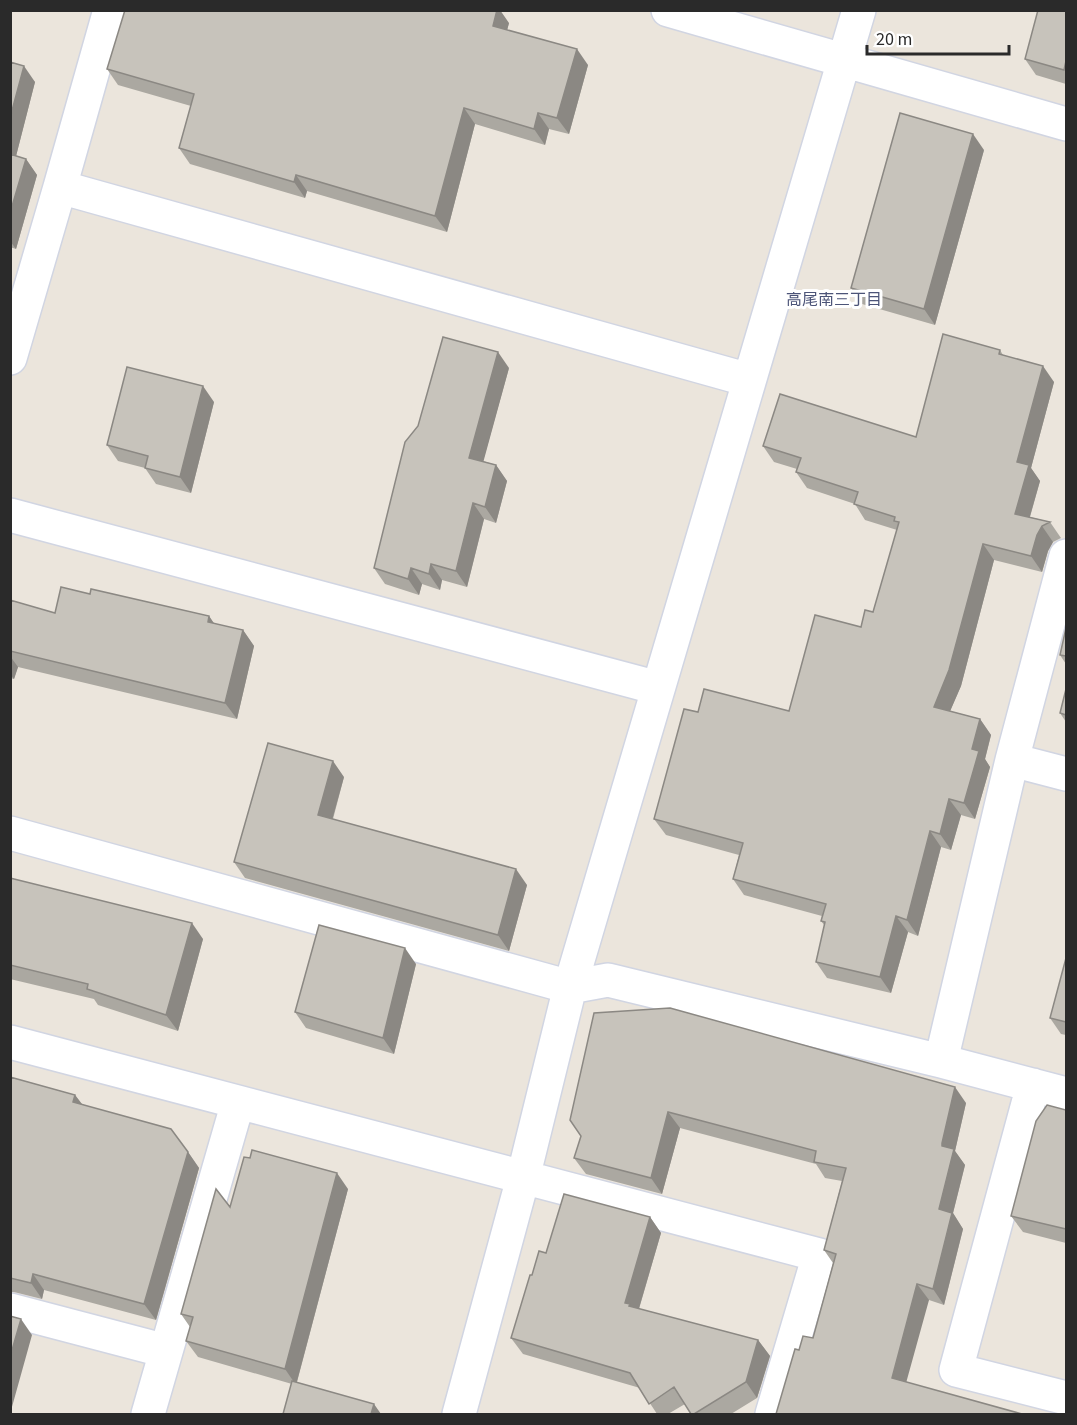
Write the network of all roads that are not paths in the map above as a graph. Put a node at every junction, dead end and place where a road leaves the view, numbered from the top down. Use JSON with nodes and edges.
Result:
{"nodes":[{"id":1,"x":110,"y":10,"type":"edge"},
{"id":2,"x":668,"y":10,"type":"edge"},
{"id":3,"x":859,"y":10,"type":"edge"},
{"id":4,"x":844,"y":61,"type":"junction"},
{"id":5,"x":1066,"y":124,"type":"edge"},
{"id":6,"x":60,"y":187,"type":"junction"},
{"id":7,"x":10,"y":358,"type":"edge"},
{"id":8,"x":749,"y":380,"type":"junction"},
{"id":9,"x":10,"y":515,"type":"edge"},
{"id":10,"x":1066,"y":556,"type":"edge"},
{"id":11,"x":658,"y":688,"type":"junction"},
{"id":12,"x":1012,"y":760,"type":"junction"},
{"id":13,"x":1066,"y":774,"type":"edge"},
{"id":14,"x":10,"y":833,"type":"edge"},
{"id":15,"x":570,"y":987,"type":"junction"},
{"id":16,"x":10,"y":1042,"type":"edge"},
{"id":17,"x":941,"y":1060,"type":"junction"},
{"id":18,"x":1033,"y":1085,"type":"junction"},
{"id":19,"x":1066,"y":1094,"type":"edge"},
{"id":20,"x":238,"y":1102,"type":"junction"},
{"id":21,"x":523,"y":1178,"type":"junction"},
{"id":22,"x":10,"y":1310,"type":"edge"},
{"id":23,"x":166,"y":1351,"type":"junction"},
{"id":24,"x":1066,"y":1398,"type":"edge"},
{"id":25,"x":148,"y":1414,"type":"edge"},
{"id":26,"x":459,"y":1414,"type":"edge"},
{"id":27,"x":772,"y":1414,"type":"edge"}],
"edges":[{"from":1,"to":6,"type":"street"},
{"from":2,"to":4,"type":"street"},
{"from":3,"to":4,"type":"street"},
{"from":4,"to":5,"type":"street"},
{"from":4,"to":8,"type":"street"},
{"from":6,"to":7,"type":"street"},
{"from":6,"to":8,"type":"street"},
{"from":8,"to":11,"type":"street"},
{"from":9,"to":11,"type":"street"},
{"from":10,"to":12,"type":"street"},
{"from":11,"to":15,"type":"street"},
{"from":12,"to":13,"type":"street"},
{"from":12,"to":17,"type":"street"},
{"from":14,"to":15,"type":"street"},
{"from":15,"to":17,"type":"street"},
{"from":15,"to":21,"type":"street"},
{"from":16,"to":20,"type":"street"},
{"from":17,"to":18,"type":"street"},
{"from":18,"to":19,"type":"street"},
{"from":18,"to":24,"type":"street"},
{"from":20,"to":21,"type":"street"},
{"from":20,"to":23,"type":"street"},
{"from":21,"to":26,"type":"street"},
{"from":21,"to":27,"type":"street"},
{"from":22,"to":23,"type":"street"},
{"from":23,"to":25,"type":"street"}]}
